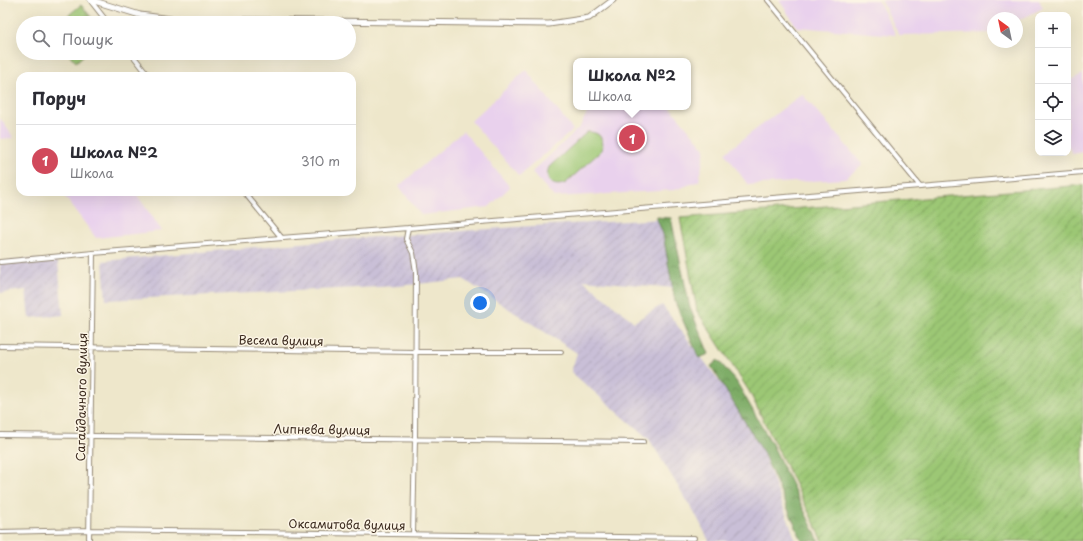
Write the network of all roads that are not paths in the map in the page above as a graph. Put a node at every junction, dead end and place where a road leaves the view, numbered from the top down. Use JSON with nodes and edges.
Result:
{"nodes":[{"id":1,"x":91,"y":0,"type":"edge"},
{"id":2,"x":613,"y":0,"type":"edge"},
{"id":3,"x":768,"y":0,"type":"edge"},
{"id":4,"x":103,"y":16,"type":"edge"},
{"id":5,"x":148,"y":16,"type":"edge"},
{"id":6,"x":356,"y":21,"type":"edge"},
{"id":7,"x":136,"y":60,"type":"edge"},
{"id":8,"x":146,"y":72,"type":"edge"},
{"id":9,"x":1083,"y":172,"type":"edge"},
{"id":10,"x":920,"y":186,"type":"junction"},
{"id":11,"x":247,"y":196,"type":"edge"},
{"id":12,"x":408,"y":228,"type":"junction"},
{"id":13,"x":281,"y":237,"type":"junction"},
{"id":14,"x":93,"y":252,"type":"junction"},
{"id":15,"x":0,"y":262,"type":"edge"},
{"id":16,"x":0,"y":346,"type":"edge"},
{"id":17,"x":91,"y":347,"type":"junction"},
{"id":18,"x":415,"y":352,"type":"junction"},
{"id":19,"x":561,"y":352,"type":"dead end"},
{"id":20,"x":0,"y":435,"type":"edge"},
{"id":21,"x":90,"y":436,"type":"junction"},
{"id":22,"x":415,"y":440,"type":"junction"},
{"id":23,"x":643,"y":442,"type":"dead end"},
{"id":24,"x":89,"y":530,"type":"junction"},
{"id":25,"x":0,"y":532,"type":"edge"},
{"id":26,"x":413,"y":534,"type":"junction"},
{"id":27,"x":694,"y":538,"type":"dead end"},
{"id":28,"x":89,"y":541,"type":"edge"}],
"edges":[{"from":1,"to":4,"type":"street"},
{"from":1,"to":5,"type":"street"},
{"from":2,"to":6,"type":"street"},
{"from":3,"to":10,"type":"street"},
{"from":7,"to":8,"type":"street"},
{"from":9,"to":10,"type":"street"},
{"from":10,"to":12,"type":"street"},
{"from":11,"to":13,"type":"street"},
{"from":12,"to":13,"type":"street"},
{"from":12,"to":18,"type":"street"},
{"from":13,"to":14,"type":"street"},
{"from":14,"to":15,"type":"street"},
{"from":14,"to":17,"type":"street","name":"Сагайдачного вулиця"},
{"from":16,"to":17,"type":"street","name":"Весела вулиця"},
{"from":17,"to":18,"type":"street","name":"Весела вулиця"},
{"from":17,"to":21,"type":"street","name":"Сагайдачного вулиця"},
{"from":18,"to":19,"type":"street","name":"Весела вулиця"},
{"from":18,"to":22,"type":"street"},
{"from":20,"to":21,"type":"street","name":"Липнева вулиця"},
{"from":21,"to":22,"type":"street","name":"Липнева вулиця"},
{"from":21,"to":24,"type":"street","name":"Сагайдачного вулиця"},
{"from":22,"to":23,"type":"street","name":"Липнева вулиця"},
{"from":22,"to":26,"type":"street"},
{"from":24,"to":25,"type":"street","name":"Оксамитова вулиця"},
{"from":24,"to":26,"type":"street","name":"Оксамитова вулиця"},
{"from":24,"to":28,"type":"street","name":"Сагайдачного вулиця"},
{"from":26,"to":27,"type":"street","name":"Оксамитова вулиця"}]}
